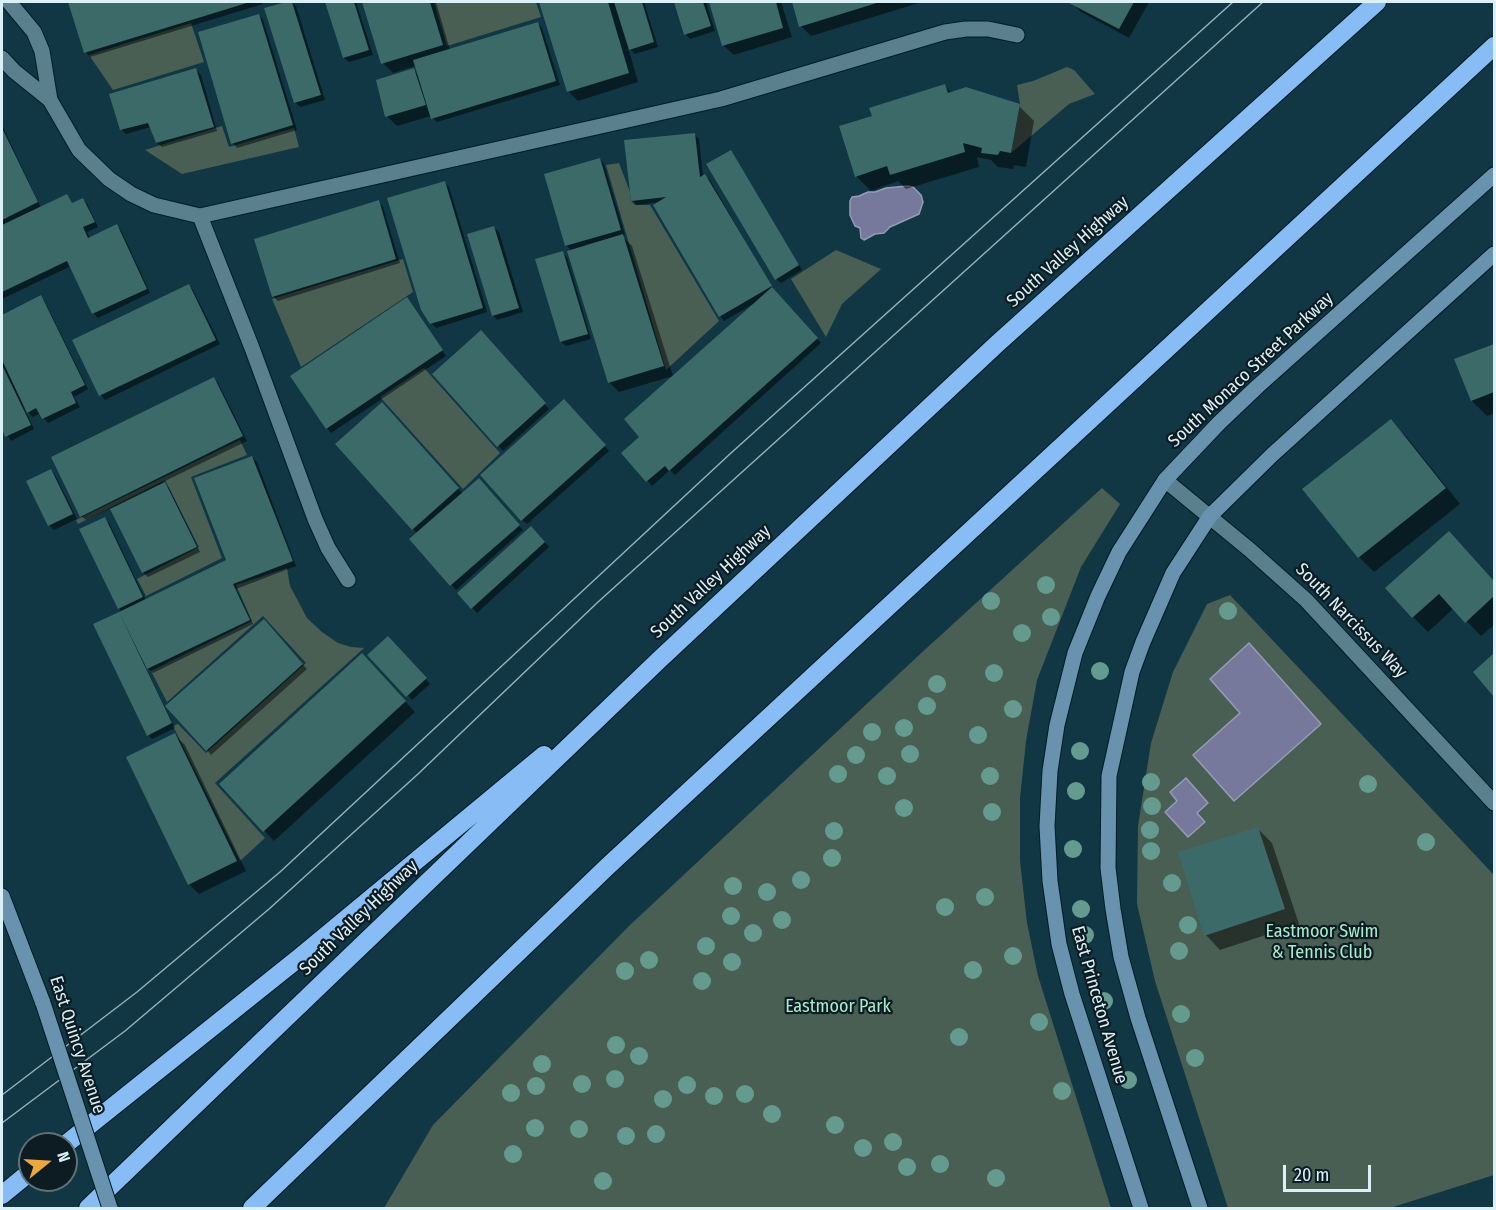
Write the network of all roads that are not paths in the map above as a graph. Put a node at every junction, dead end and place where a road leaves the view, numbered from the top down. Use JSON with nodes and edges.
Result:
{"nodes":[{"id":1,"x":9,"y":2,"type":"edge"},
{"id":2,"x":1377,"y":2,"type":"edge"},
{"id":3,"x":1017,"y":35,"type":"dead end"},
{"id":4,"x":1494,"y":46,"type":"edge"},
{"id":5,"x":2,"y":58,"type":"edge"},
{"id":6,"x":50,"y":100,"type":"junction"},
{"id":7,"x":1494,"y":175,"type":"edge"},
{"id":8,"x":200,"y":216,"type":"junction"},
{"id":9,"x":1494,"y":254,"type":"edge"},
{"id":10,"x":1165,"y":480,"type":"junction"},
{"id":11,"x":1210,"y":516,"type":"junction"},
{"id":12,"x":348,"y":580,"type":"dead end"},
{"id":13,"x":659,"y":660,"type":"junction"},
{"id":14,"x":1050,"y":771,"type":"joint"},
{"id":15,"x":1494,"y":803,"type":"edge"},
{"id":16,"x":2,"y":896,"type":"edge"},
{"id":17,"x":78,"y":1134,"type":"edge"},
{"id":18,"x":18,"y":1182,"type":"edge"},
{"id":19,"x":2,"y":1195,"type":"edge"},
{"id":20,"x":88,"y":1209,"type":"edge"},
{"id":21,"x":110,"y":1209,"type":"edge"},
{"id":22,"x":252,"y":1209,"type":"edge"},
{"id":23,"x":1141,"y":1209,"type":"edge"},
{"id":24,"x":1200,"y":1209,"type":"edge"}],
"edges":[{"from":1,"to":6,"type":"street"},
{"from":2,"to":13,"type":"highway","name":"South Valley Highway"},
{"from":3,"to":8,"type":"street"},
{"from":4,"to":22,"type":"highway"},
{"from":5,"to":6,"type":"street"},
{"from":6,"to":8,"type":"street"},
{"from":7,"to":10,"type":"main road","name":"South Monaco Street Parkway"},
{"from":8,"to":12,"type":"street"},
{"from":9,"to":11,"type":"main road"},
{"from":10,"to":11,"type":"street","name":"South Narcissus Way"},
{"from":10,"to":14,"type":"main road","name":"South Monaco Street Parkway"},
{"from":11,"to":15,"type":"street","name":"South Narcissus Way"},
{"from":11,"to":24,"type":"main road","name":"East Princeton Avenue"},
{"from":13,"to":17,"type":"highway"},
{"from":13,"to":20,"type":"highway","name":"South Valley Highway"},
{"from":14,"to":23,"type":"main road","name":"East Princeton Avenue"},
{"from":16,"to":21,"type":"main road","name":"East Quincy Avenue","bridge":true},
{"from":18,"to":19,"type":"highway"}]}
